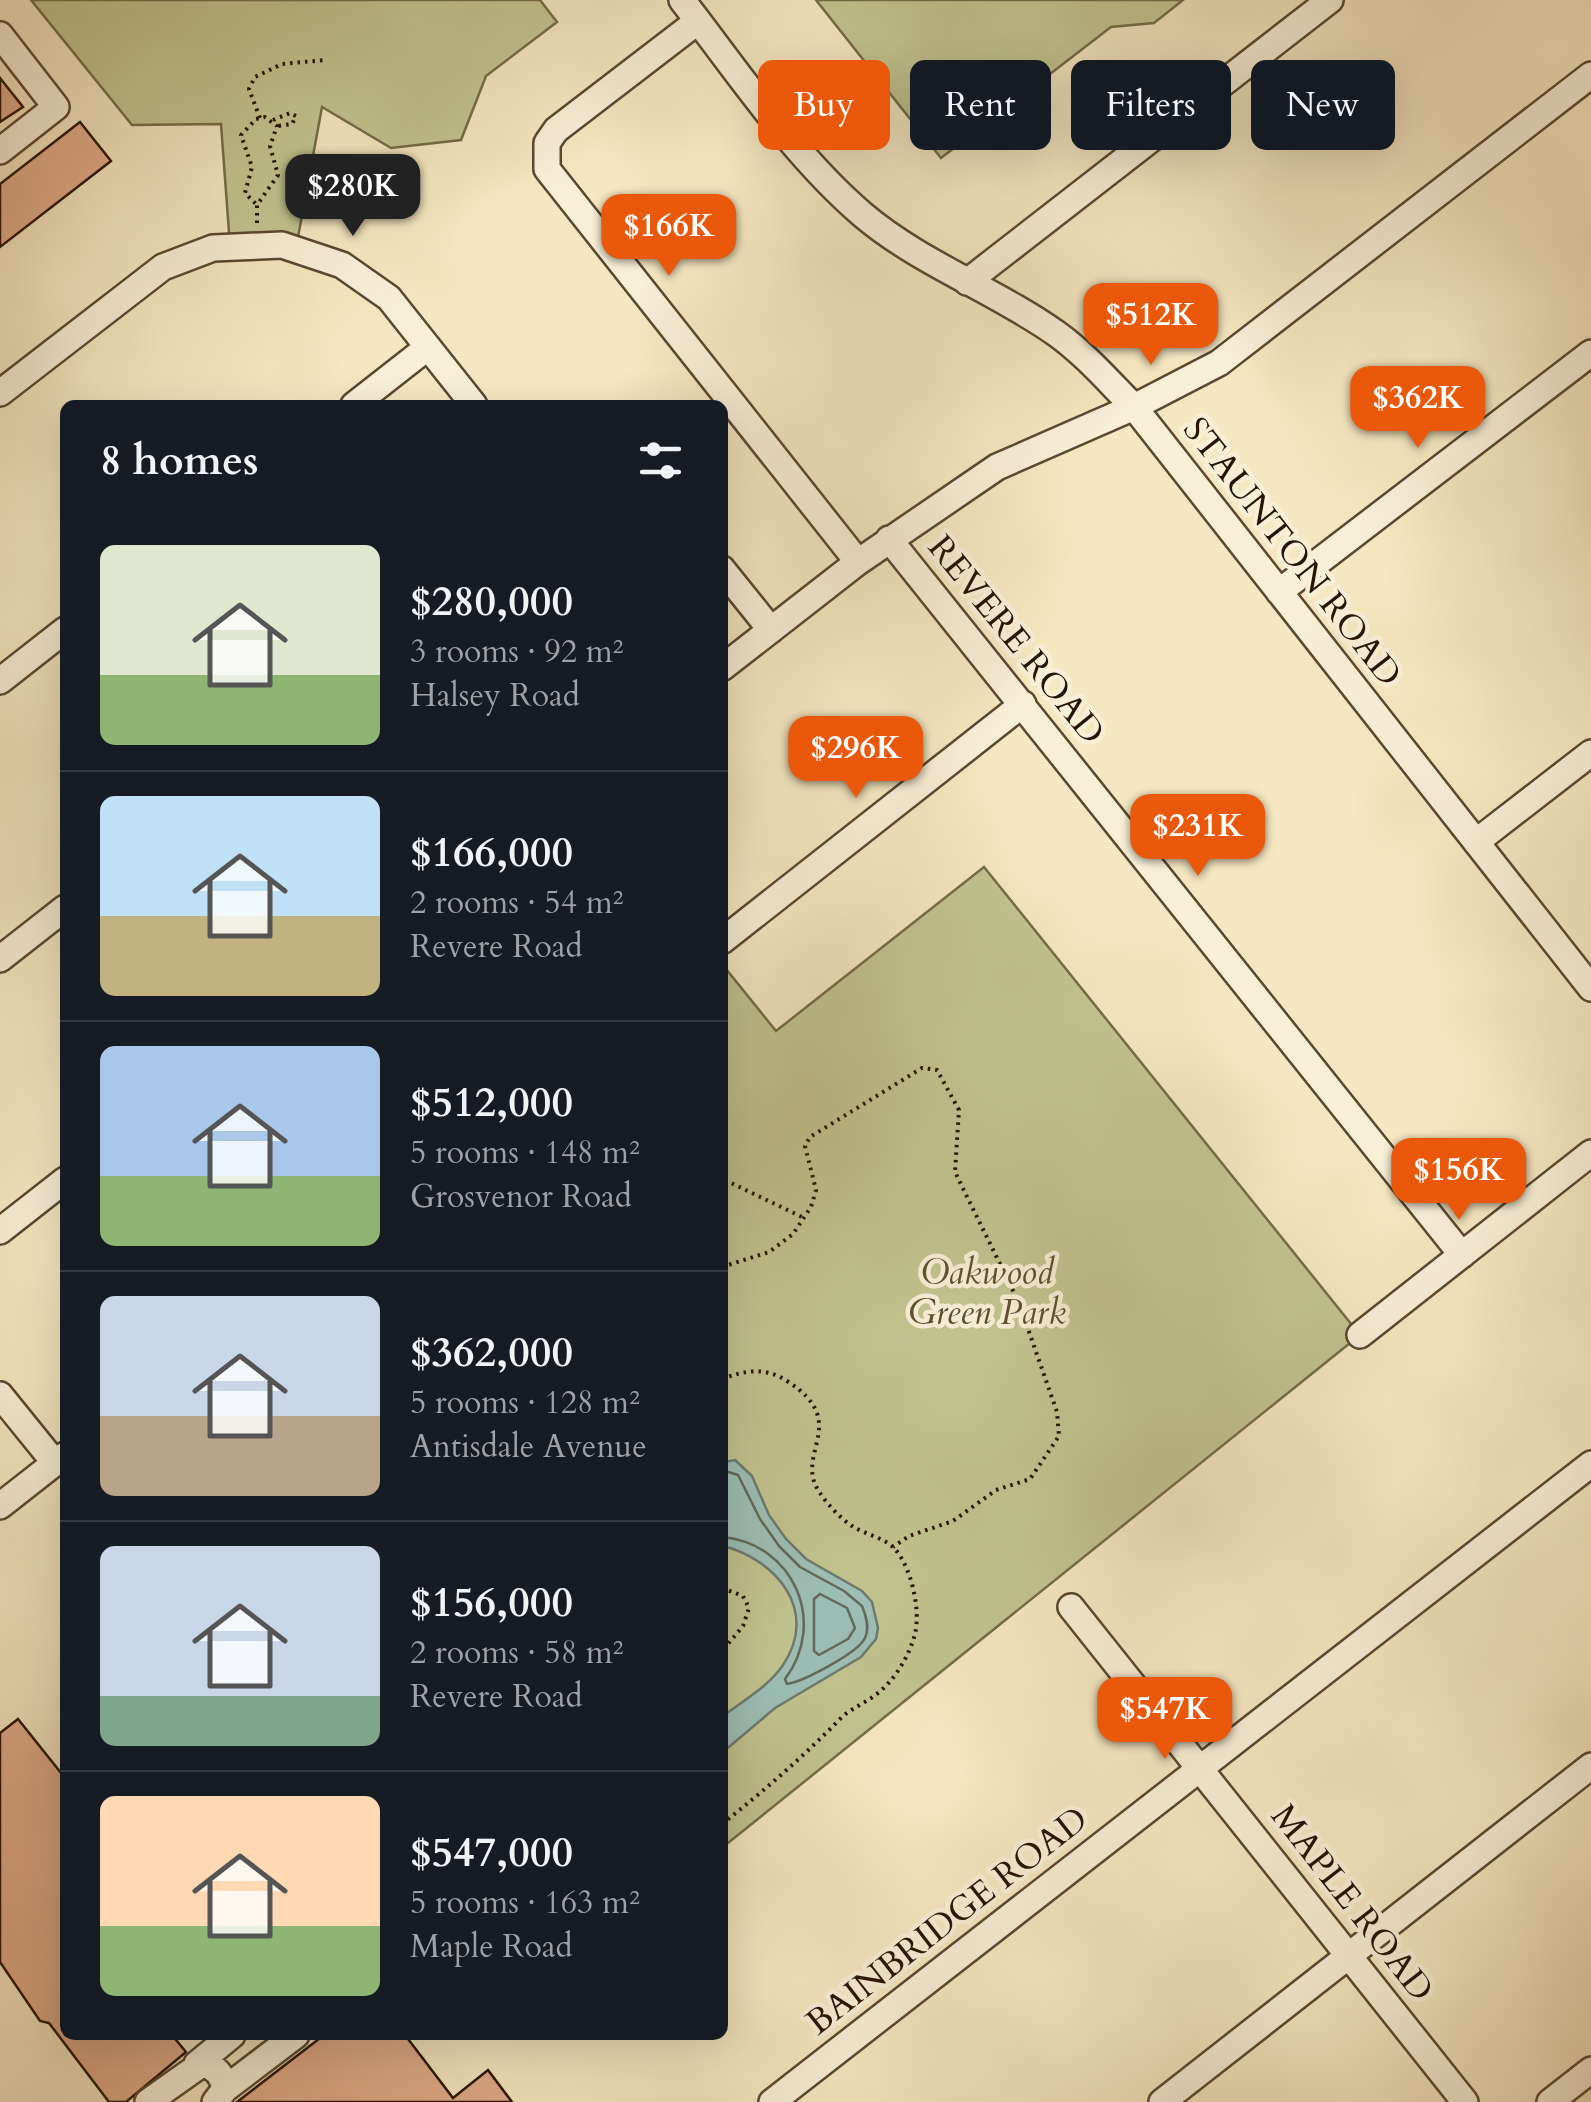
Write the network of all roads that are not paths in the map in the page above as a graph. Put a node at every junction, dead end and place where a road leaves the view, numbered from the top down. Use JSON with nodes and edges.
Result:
{"nodes":[{"id":1,"x":682,"y":0,"type":"edge"},
{"id":2,"x":1330,"y":0,"type":"edge"},
{"id":3,"x":698,"y":22,"type":"junction"},
{"id":4,"x":0,"y":35,"type":"edge"},
{"id":5,"x":1591,"y":76,"type":"edge"},
{"id":6,"x":0,"y":151,"type":"edge"},
{"id":7,"x":966,"y":282,"type":"junction"},
{"id":8,"x":428,"y":347,"type":"junction"},
{"id":9,"x":1591,"y":352,"type":"edge"},
{"id":10,"x":0,"y":392,"type":"edge"},
{"id":11,"x":360,"y":400,"type":"edge"},
{"id":12,"x":470,"y":400,"type":"edge"},
{"id":13,"x":1134,"y":407,"type":"junction"},
{"id":14,"x":888,"y":539,"type":"junction"},
{"id":15,"x":858,"y":562,"type":"junction"},
{"id":16,"x":728,"y":575,"type":"edge"},
{"id":17,"x":1279,"y":592,"type":"junction"},
{"id":18,"x":772,"y":630,"type":"junction"},
{"id":19,"x":60,"y":634,"type":"edge"},
{"id":20,"x":728,"y":663,"type":"edge"},
{"id":21,"x":0,"y":681,"type":"edge"},
{"id":22,"x":1024,"y":704,"type":"junction"},
{"id":23,"x":1591,"y":753,"type":"edge"},
{"id":24,"x":1476,"y":842,"type":"junction"},
{"id":25,"x":60,"y":912,"type":"edge"},
{"id":26,"x":728,"y":936,"type":"edge"},
{"id":27,"x":0,"y":958,"type":"edge"},
{"id":28,"x":1591,"y":988,"type":"edge"},
{"id":29,"x":1591,"y":1153,"type":"edge"},
{"id":30,"x":60,"y":1184,"type":"edge"},
{"id":31,"x":0,"y":1231,"type":"edge"},
{"id":32,"x":1462,"y":1255,"type":"junction"},
{"id":33,"x":1360,"y":1336,"type":"dead end"},
{"id":34,"x":0,"y":1395,"type":"edge"},
{"id":35,"x":60,"y":1459,"type":"edge"},
{"id":36,"x":1591,"y":1464,"type":"edge"},
{"id":37,"x":0,"y":1506,"type":"edge"},
{"id":38,"x":1070,"y":1606,"type":"dead end"},
{"id":39,"x":1591,"y":1766,"type":"edge"},
{"id":40,"x":1200,"y":1769,"type":"junction"},
{"id":41,"x":1350,"y":1956,"type":"junction"},
{"id":42,"x":229,"y":2040,"type":"edge"},
{"id":43,"x":248,"y":2040,"type":"edge"},
{"id":44,"x":272,"y":2047,"type":"edge"},
{"id":45,"x":197,"y":2064,"type":"junction"},
{"id":46,"x":1591,"y":2070,"type":"edge"},
{"id":47,"x":220,"y":2096,"type":"edge"},
{"id":48,"x":148,"y":2102,"type":"edge"},
{"id":49,"x":772,"y":2102,"type":"edge"},
{"id":50,"x":1162,"y":2102,"type":"edge"},
{"id":51,"x":1465,"y":2102,"type":"edge"},
{"id":52,"x":1550,"y":2102,"type":"edge"}],
"edges":[{"from":1,"to":3,"type":"street","name":"STAUNTON ROAD"},
{"from":2,"to":7,"type":"street"},
{"from":3,"to":7,"type":"street","name":"STAUNTON ROAD"},
{"from":3,"to":15,"type":"street"},
{"from":4,"to":6,"type":"street"},
{"from":5,"to":13,"type":"street"},
{"from":7,"to":13,"type":"street","name":"STAUNTON ROAD"},
{"from":8,"to":10,"type":"street"},
{"from":8,"to":11,"type":"street"},
{"from":8,"to":12,"type":"street"},
{"from":9,"to":17,"type":"street"},
{"from":13,"to":14,"type":"street"},
{"from":13,"to":17,"type":"street","name":"STAUNTON ROAD"},
{"from":14,"to":15,"type":"street"},
{"from":14,"to":22,"type":"street","name":"REVERE ROAD"},
{"from":15,"to":18,"type":"street"},
{"from":16,"to":18,"type":"street"},
{"from":17,"to":24,"type":"street","name":"STAUNTON ROAD"},
{"from":18,"to":20,"type":"street"},
{"from":19,"to":21,"type":"street"},
{"from":22,"to":26,"type":"street"},
{"from":22,"to":32,"type":"street","name":"REVERE ROAD"},
{"from":23,"to":24,"type":"street"},
{"from":24,"to":28,"type":"street","name":"STAUNTON ROAD"},
{"from":25,"to":27,"type":"street"},
{"from":29,"to":32,"type":"street"},
{"from":30,"to":31,"type":"street"},
{"from":32,"to":33,"type":"street"},
{"from":34,"to":35,"type":"street"},
{"from":35,"to":37,"type":"street"},
{"from":36,"to":40,"type":"street","name":"BAINBRIDGE ROAD"},
{"from":38,"to":40,"type":"street","name":"MAPLE ROAD"},
{"from":39,"to":41,"type":"street"},
{"from":40,"to":41,"type":"street","name":"MAPLE ROAD"},
{"from":40,"to":49,"type":"street","name":"BAINBRIDGE ROAD"},
{"from":41,"to":50,"type":"street"},
{"from":41,"to":51,"type":"street","name":"MAPLE ROAD"},
{"from":42,"to":45,"type":"street"},
{"from":43,"to":44,"type":"street"},
{"from":44,"to":47,"type":"street"},
{"from":45,"to":47,"type":"street"},
{"from":45,"to":48,"type":"street"},
{"from":46,"to":52,"type":"street"}]}
